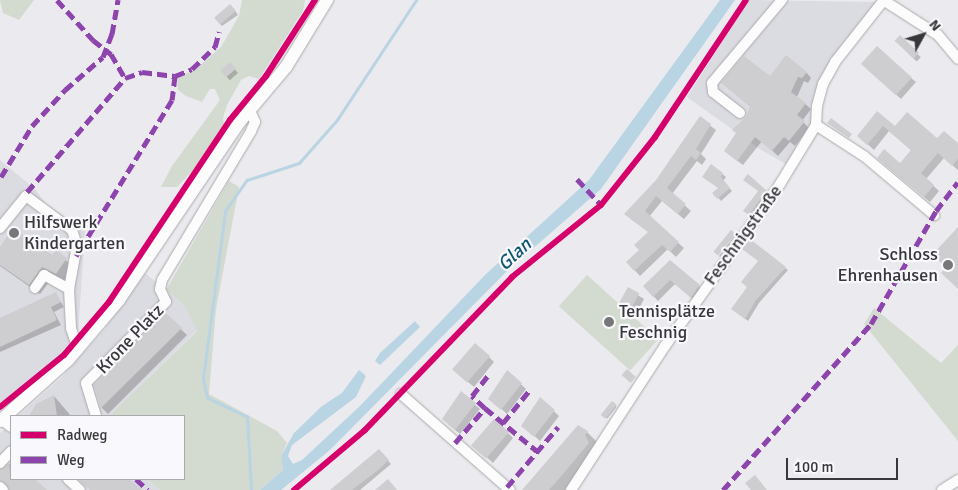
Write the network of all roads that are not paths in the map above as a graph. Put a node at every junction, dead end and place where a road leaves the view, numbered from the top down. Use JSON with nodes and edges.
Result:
{"nodes":[{"id":1,"x":327,"y":0,"type":"edge"},
{"id":2,"x":782,"y":0,"type":"edge"},
{"id":3,"x":883,"y":0,"type":"edge"},
{"id":4,"x":958,"y":58,"type":"edge"},
{"id":5,"x":250,"y":111,"type":"junction"},
{"id":6,"x":740,"y":113,"type":"dead end"},
{"id":7,"x":816,"y":124,"type":"junction"},
{"id":8,"x":934,"y":215,"type":"dead end"},
{"id":9,"x":0,"y":228,"type":"edge"},
{"id":10,"x":35,"y":288,"type":"dead end"},
{"id":11,"x":69,"y":289,"type":"junction"},
{"id":12,"x":78,"y":350,"type":"junction"},
{"id":13,"x":401,"y":394,"type":"dead end"},
{"id":14,"x":96,"y":415,"type":"edge"},
{"id":15,"x":3,"y":421,"type":"edge"},
{"id":16,"x":10,"y":452,"type":"edge"},
{"id":17,"x":0,"y":463,"type":"edge"},
{"id":18,"x":69,"y":480,"type":"edge"},
{"id":19,"x":958,"y":480,"type":"edge"},
{"id":20,"x":0,"y":487,"type":"edge"},
{"id":21,"x":3,"y":490,"type":"edge"},
{"id":22,"x":80,"y":490,"type":"edge"},
{"id":23,"x":510,"y":490,"type":"edge"},
{"id":24,"x":570,"y":490,"type":"edge"},
{"id":25,"x":942,"y":490,"type":"edge"}],
"edges":[{"from":1,"to":5,"type":"main road"},
{"from":2,"to":6,"type":"street"},
{"from":3,"to":4,"type":"street"},
{"from":3,"to":7,"type":"street","name":"Feschnigstraße"},
{"from":5,"to":12,"type":"main road"},
{"from":5,"to":14,"type":"street","name":"Krone Platz"},
{"from":7,"to":8,"type":"street"},
{"from":7,"to":24,"type":"street","name":"Feschnigstraße"},
{"from":9,"to":11,"type":"street"},
{"from":10,"to":11,"type":"street"},
{"from":11,"to":12,"type":"street"},
{"from":12,"to":15,"type":"main road"},
{"from":13,"to":23,"type":"street"},
{"from":16,"to":17,"type":"street"},
{"from":18,"to":22,"type":"street"},
{"from":19,"to":25,"type":"street"},
{"from":20,"to":21,"type":"street"}]}
